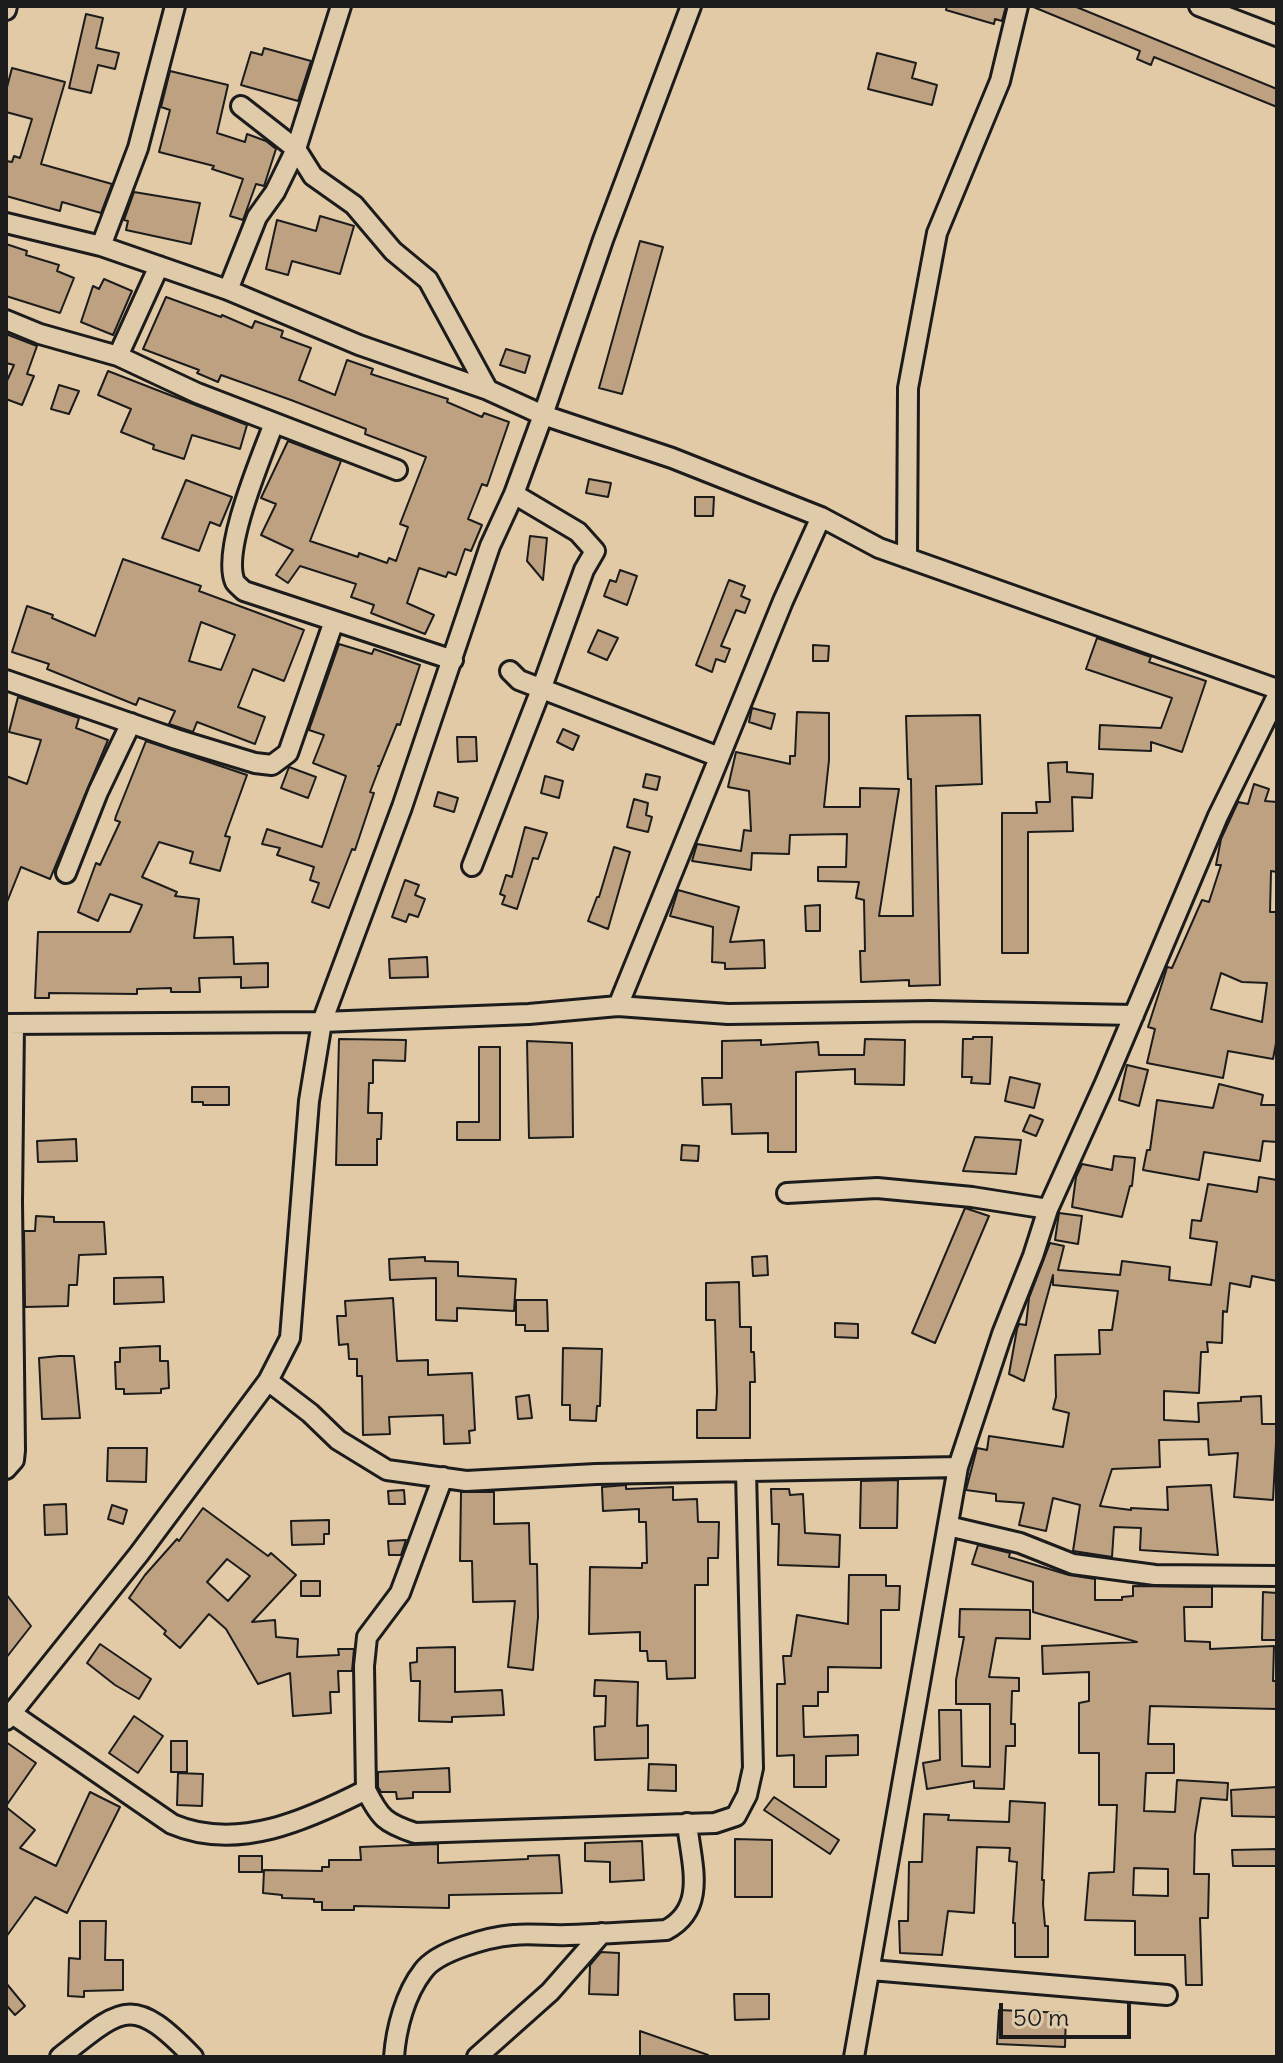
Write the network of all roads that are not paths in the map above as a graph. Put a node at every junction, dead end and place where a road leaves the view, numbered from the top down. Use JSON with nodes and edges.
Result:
{"nodes":[{"id":1,"x":175,"y":6,"type":"edge"},
{"id":2,"x":341,"y":6,"type":"edge"},
{"id":3,"x":691,"y":6,"type":"edge"},
{"id":4,"x":1018,"y":6,"type":"edge"},
{"id":5,"x":1199,"y":6,"type":"edge"},
{"id":6,"x":1238,"y":12,"type":"edge"},
{"id":7,"x":1277,"y":36,"type":"edge"},
{"id":8,"x":241,"y":106,"type":"dead end"},
{"id":9,"x":296,"y":149,"type":"junction"},
{"id":10,"x":6,"y":223,"type":"edge"},
{"id":11,"x":101,"y":246,"type":"junction"},
{"id":12,"x":159,"y":266,"type":"junction"},
{"id":13,"x":228,"y":290,"type":"junction"},
{"id":14,"x":6,"y":320,"type":"edge"},
{"id":15,"x":118,"y":356,"type":"junction"},
{"id":16,"x":488,"y":390,"type":"junction"},
{"id":17,"x":543,"y":415,"type":"junction"},
{"id":18,"x":274,"y":423,"type":"junction"},
{"id":19,"x":397,"y":470,"type":"dead end"},
{"id":20,"x":514,"y":494,"type":"junction"},
{"id":21,"x":821,"y":517,"type":"junction"},
{"id":22,"x":907,"y":558,"type":"junction"},
{"id":23,"x":334,"y":621,"type":"junction"},
{"id":24,"x":453,"y":660,"type":"junction"},
{"id":25,"x":510,"y":671,"type":"dead end"},
{"id":26,"x":6,"y":680,"type":"edge"},
{"id":27,"x":542,"y":687,"type":"junction"},
{"id":28,"x":1277,"y":689,"type":"edge"},
{"id":29,"x":1277,"y":696,"type":"edge"},
{"id":30,"x":131,"y":723,"type":"junction"},
{"id":31,"x":719,"y":757,"type":"junction"},
{"id":32,"x":472,"y":866,"type":"dead end"},
{"id":33,"x":66,"y":873,"type":"dead end"},
{"id":34,"x":618,"y":1006,"type":"junction"},
{"id":35,"x":1134,"y":1015,"type":"junction"},
{"id":36,"x":322,"y":1022,"type":"junction"},
{"id":37,"x":10,"y":1024,"type":"edge"},
{"id":38,"x":787,"y":1193,"type":"dead end"},
{"id":39,"x":9,"y":1201,"type":"edge"},
{"id":40,"x":1048,"y":1209,"type":"junction"},
{"id":41,"x":268,"y":1381,"type":"junction"},
{"id":42,"x":958,"y":1467,"type":"junction"},
{"id":43,"x":6,"y":1469,"type":"edge"},
{"id":44,"x":746,"y":1471,"type":"junction"},
{"id":45,"x":443,"y":1477,"type":"junction"},
{"id":46,"x":948,"y":1526,"type":"junction"},
{"id":47,"x":1277,"y":1576,"type":"edge"},
{"id":48,"x":8,"y":1716,"type":"edge"},
{"id":49,"x":366,"y":1790,"type":"junction"},
{"id":50,"x":687,"y":1823,"type":"junction"},
{"id":51,"x":602,"y":1933,"type":"junction"},
{"id":52,"x":871,"y":1970,"type":"junction"},
{"id":53,"x":1167,"y":1995,"type":"dead end"},
{"id":54,"x":60,"y":2057,"type":"edge"},
{"id":55,"x":193,"y":2057,"type":"edge"},
{"id":56,"x":394,"y":2057,"type":"edge"},
{"id":57,"x":477,"y":2057,"type":"edge"},
{"id":58,"x":854,"y":2057,"type":"edge"}],
"edges":[{"from":1,"to":11,"type":"street"},
{"from":2,"to":9,"type":"street"},
{"from":3,"to":17,"type":"street"},
{"from":4,"to":22,"type":"street"},
{"from":5,"to":6,"type":"street"},
{"from":6,"to":7,"type":"street"},
{"from":8,"to":9,"type":"street"},
{"from":9,"to":13,"type":"street"},
{"from":9,"to":16,"type":"street"},
{"from":10,"to":11,"type":"street"},
{"from":11,"to":12,"type":"street"},
{"from":12,"to":13,"type":"street"},
{"from":12,"to":15,"type":"street"},
{"from":13,"to":16,"type":"street"},
{"from":14,"to":15,"type":"street"},
{"from":15,"to":18,"type":"street"},
{"from":16,"to":17,"type":"street"},
{"from":17,"to":20,"type":"street"},
{"from":17,"to":21,"type":"street"},
{"from":18,"to":19,"type":"street"},
{"from":18,"to":23,"type":"street"},
{"from":20,"to":24,"type":"street"},
{"from":20,"to":27,"type":"street"},
{"from":21,"to":22,"type":"street"},
{"from":21,"to":31,"type":"street"},
{"from":22,"to":28,"type":"street"},
{"from":23,"to":24,"type":"street"},
{"from":23,"to":30,"type":"street"},
{"from":24,"to":36,"type":"street"},
{"from":25,"to":27,"type":"street"},
{"from":26,"to":30,"type":"street"},
{"from":27,"to":31,"type":"street"},
{"from":27,"to":32,"type":"street"},
{"from":29,"to":35,"type":"street"},
{"from":30,"to":33,"type":"street"},
{"from":31,"to":34,"type":"street"},
{"from":34,"to":35,"type":"street"},
{"from":34,"to":36,"type":"street"},
{"from":35,"to":40,"type":"street"},
{"from":36,"to":37,"type":"street"},
{"from":36,"to":41,"type":"street"},
{"from":37,"to":39,"type":"street"},
{"from":38,"to":40,"type":"street"},
{"from":39,"to":43,"type":"street"},
{"from":40,"to":42,"type":"street"},
{"from":41,"to":45,"type":"street"},
{"from":41,"to":48,"type":"street"},
{"from":42,"to":44,"type":"street"},
{"from":42,"to":46,"type":"street"},
{"from":44,"to":45,"type":"street"},
{"from":44,"to":50,"type":"street"},
{"from":45,"to":49,"type":"street"},
{"from":46,"to":47,"type":"street"},
{"from":46,"to":52,"type":"street"},
{"from":48,"to":49,"type":"street"},
{"from":49,"to":50,"type":"street"},
{"from":50,"to":51,"type":"street"},
{"from":51,"to":56,"type":"street"},
{"from":51,"to":57,"type":"street"},
{"from":52,"to":53,"type":"street"},
{"from":52,"to":58,"type":"street"},
{"from":54,"to":55,"type":"street"}]}
